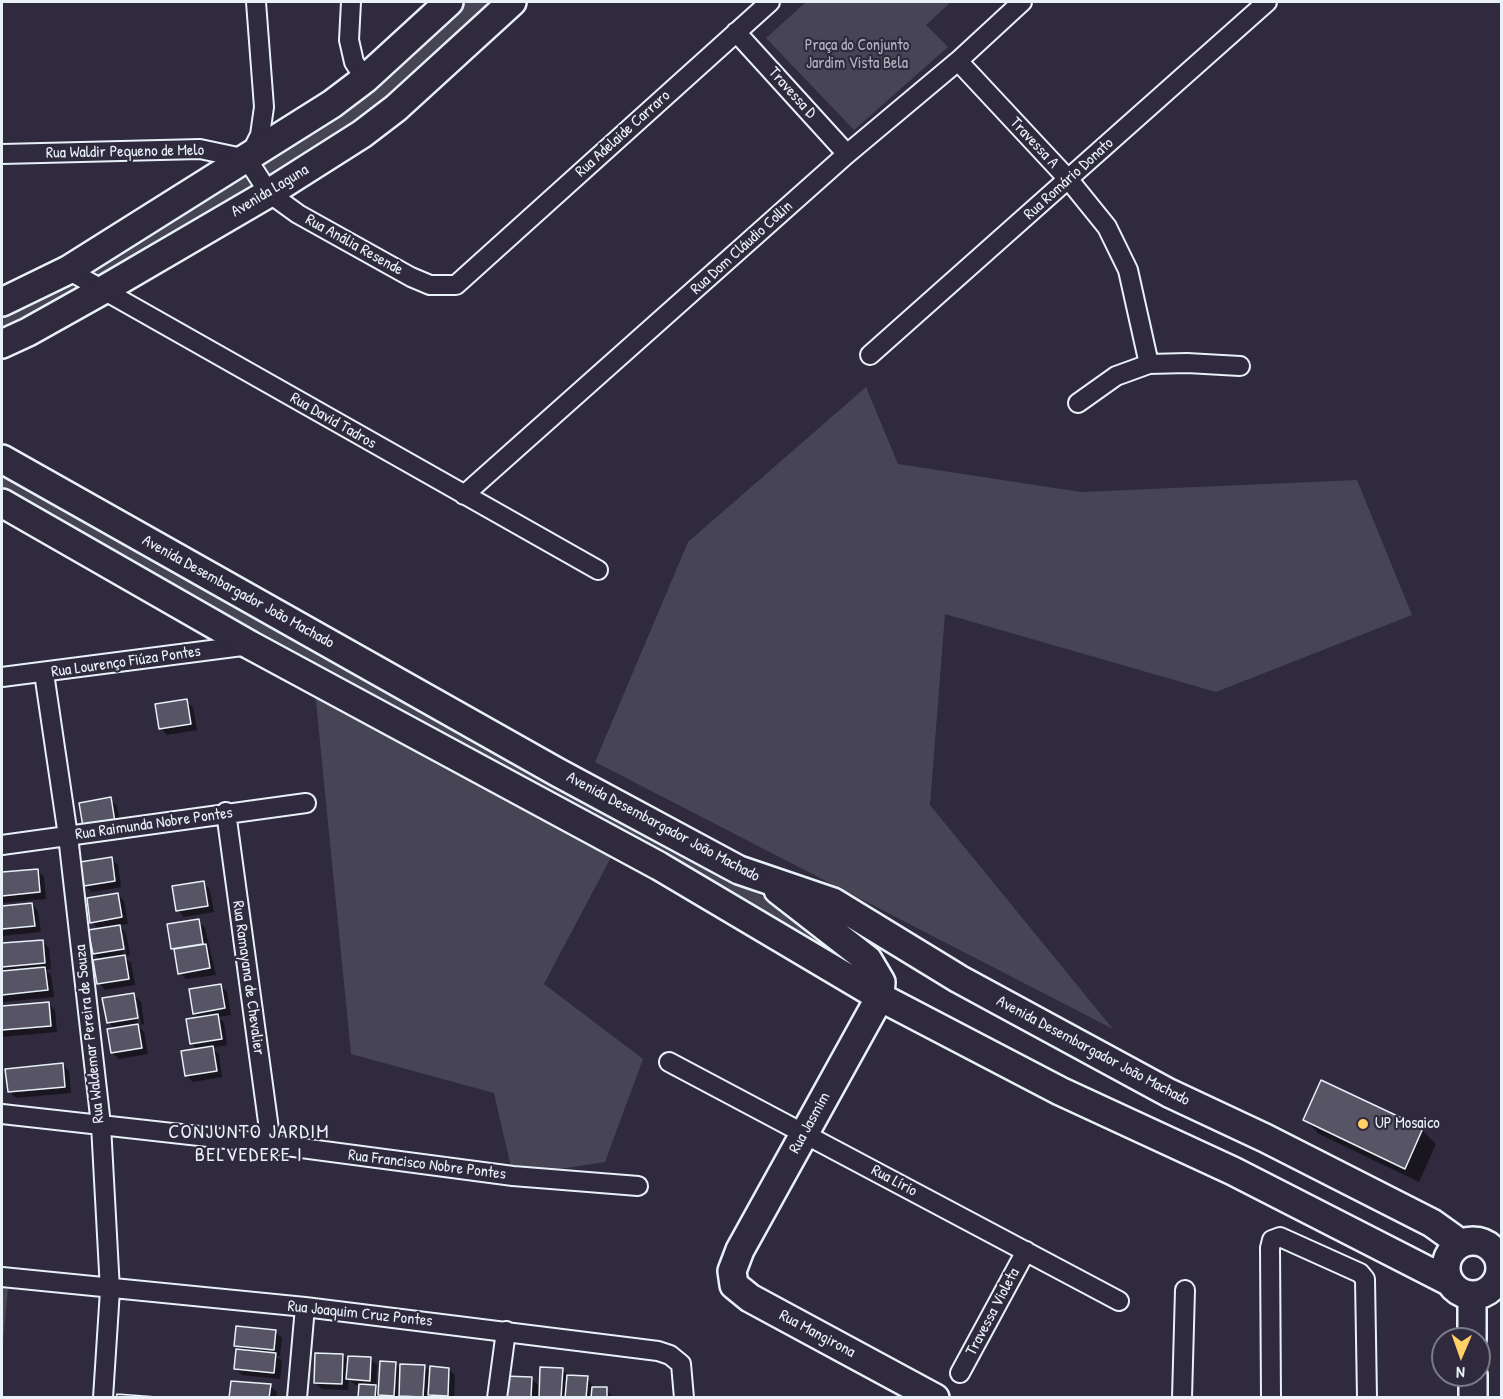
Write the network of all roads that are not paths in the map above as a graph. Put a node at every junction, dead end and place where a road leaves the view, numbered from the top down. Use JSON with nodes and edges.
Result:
{"nodes":[{"id":1,"x":256,"y":2,"type":"edge"},
{"id":2,"x":351,"y":2,"type":"edge"},
{"id":3,"x":449,"y":2,"type":"edge"},
{"id":4,"x":513,"y":2,"type":"edge"},
{"id":5,"x":770,"y":2,"type":"edge"},
{"id":6,"x":1022,"y":2,"type":"edge"},
{"id":7,"x":1267,"y":2,"type":"edge"},
{"id":8,"x":736,"y":32,"type":"junction"},
{"id":9,"x":958,"y":61,"type":"junction"},
{"id":10,"x":365,"y":79,"type":"junction"},
{"id":11,"x":396,"y":108,"type":"junction"},
{"id":12,"x":2,"y":154,"type":"edge"},
{"id":13,"x":848,"y":154,"type":"junction"},
{"id":14,"x":247,"y":159,"type":"junction"},
{"id":15,"x":1069,"y":180,"type":"junction"},
{"id":16,"x":269,"y":193,"type":"junction"},
{"id":17,"x":477,"y":266,"type":"joint"},
{"id":18,"x":68,"y":270,"type":"junction"},
{"id":19,"x":103,"y":290,"type":"junction"},
{"id":20,"x":2,"y":302,"type":"edge"},
{"id":21,"x":2,"y":344,"type":"edge"},
{"id":22,"x":870,"y":355,"type":"dead end"},
{"id":23,"x":1149,"y":364,"type":"junction"},
{"id":24,"x":1240,"y":366,"type":"dead end"},
{"id":25,"x":1078,"y":403,"type":"dead end"},
{"id":26,"x":2,"y":459,"type":"edge"},
{"id":27,"x":464,"y":495,"type":"junction"},
{"id":28,"x":2,"y":503,"type":"edge"},
{"id":29,"x":598,"y":570,"type":"dead end"},
{"id":30,"x":250,"y":645,"type":"junction"},
{"id":31,"x":45,"y":673,"type":"junction"},
{"id":32,"x":2,"y":677,"type":"edge"},
{"id":33,"x":306,"y":803,"type":"dead end"},
{"id":34,"x":226,"y":812,"type":"junction"},
{"id":35,"x":68,"y":836,"type":"junction"},
{"id":36,"x":2,"y":845,"type":"edge"},
{"id":37,"x":765,"y":880,"type":"junction"},
{"id":38,"x":880,"y":997,"type":"junction"},
{"id":39,"x":669,"y":1062,"type":"dead end"},
{"id":40,"x":2,"y":1114,"type":"edge"},
{"id":41,"x":101,"y":1125,"type":"junction"},
{"id":42,"x":804,"y":1133,"type":"junction"},
{"id":43,"x":271,"y":1144,"type":"junction"},
{"id":44,"x":638,"y":1186,"type":"dead end"},
{"id":45,"x":1460,"y":1244,"type":"junction"},
{"id":46,"x":740,"y":1250,"type":"joint"},
{"id":47,"x":1026,"y":1251,"type":"junction"},
{"id":48,"x":1501,"y":1269,"type":"edge"},
{"id":49,"x":2,"y":1277,"type":"edge"},
{"id":50,"x":1448,"y":1281,"type":"junction"},
{"id":51,"x":110,"y":1290,"type":"junction"},
{"id":52,"x":1185,"y":1290,"type":"dead end"},
{"id":53,"x":1487,"y":1296,"type":"edge"},
{"id":54,"x":1119,"y":1301,"type":"dead end"},
{"id":55,"x":305,"y":1307,"type":"junction"},
{"id":56,"x":1476,"y":1327,"type":"edge"},
{"id":57,"x":506,"y":1331,"type":"junction"},
{"id":58,"x":960,"y":1373,"type":"dead end"},
{"id":59,"x":103,"y":1398,"type":"edge"},
{"id":60,"x":297,"y":1398,"type":"edge"},
{"id":61,"x":497,"y":1398,"type":"edge"},
{"id":62,"x":684,"y":1398,"type":"edge"},
{"id":63,"x":935,"y":1398,"type":"edge"},
{"id":64,"x":1182,"y":1398,"type":"edge"},
{"id":65,"x":1271,"y":1398,"type":"edge"},
{"id":66,"x":1367,"y":1398,"type":"edge"}],
"edges":[{"from":1,"to":14,"type":"street"},
{"from":2,"to":10,"type":"street"},
{"from":3,"to":10,"type":"street"},
{"from":4,"to":11,"type":"street","name":"Avenida Laguna"},
{"from":5,"to":8,"type":"street","name":"Rua Adelaide Carraro"},
{"from":6,"to":9,"type":"street","name":"Rua Dom Cláudio Collin"},
{"from":7,"to":15,"type":"street","name":"Rua Romário Donato"},
{"from":8,"to":13,"type":"street","name":"Travessa D"},
{"from":8,"to":17,"type":"street","name":"Rua Adelaide Carraro"},
{"from":9,"to":13,"type":"street","name":"Rua Dom Cláudio Collin"},
{"from":9,"to":15,"type":"street","name":"Travessa A"},
{"from":10,"to":11,"type":"street"},
{"from":10,"to":14,"type":"street"},
{"from":11,"to":16,"type":"street","name":"Avenida Laguna"},
{"from":12,"to":14,"type":"street","name":"Rua Waldir Pequeno de Melo"},
{"from":13,"to":27,"type":"street","name":"Rua Dom Cláudio Collin"},
{"from":14,"to":16,"type":"street","name":"Rua Anália Resende"},
{"from":14,"to":18,"type":"street"},
{"from":15,"to":22,"type":"street","name":"Rua Romário Donato"},
{"from":15,"to":23,"type":"street","name":"Travessa A"},
{"from":16,"to":17,"type":"street","name":"Rua Anália Resende"},
{"from":16,"to":19,"type":"street","name":"Avenida Laguna"},
{"from":18,"to":19,"type":"street","name":"Rua David Tadros"},
{"from":18,"to":20,"type":"street"},
{"from":19,"to":21,"type":"street","name":"Avenida Laguna"},
{"from":19,"to":27,"type":"street","name":"Rua David Tadros"},
{"from":23,"to":24,"type":"street"},
{"from":23,"to":25,"type":"street"},
{"from":26,"to":37,"type":"street","name":"Avenida Desembargador João Machado"},
{"from":27,"to":29,"type":"street","name":"Rua David Tadros"},
{"from":28,"to":30,"type":"street"},
{"from":30,"to":31,"type":"street","name":"Rua Lourenço Fiúza Pontes"},
{"from":30,"to":38,"type":"street"},
{"from":31,"to":32,"type":"street","name":"Rua Lourenço Fiúza Pontes"},
{"from":31,"to":35,"type":"street","name":"Rua Waldemar Pereira de Souza"},
{"from":33,"to":34,"type":"street","name":"Rua Raimunda Nobre Pontes"},
{"from":34,"to":35,"type":"street","name":"Rua Raimunda Nobre Pontes"},
{"from":34,"to":43,"type":"street","name":"Rua Ramayana de Chevalier"},
{"from":35,"to":36,"type":"street","name":"Rua Raimunda Nobre Pontes"},
{"from":35,"to":41,"type":"street","name":"Rua Waldemar Pereira de Souza"},
{"from":37,"to":38,"type":"street"},
{"from":37,"to":45,"type":"street","name":"Avenida Desembargador João Machado"},
{"from":38,"to":42,"type":"street","name":"Rua Jasmim"},
{"from":38,"to":50,"type":"street"},
{"from":39,"to":42,"type":"street","name":"Rua Lírio"},
{"from":40,"to":41,"type":"street","name":"Rua Francisco Nobre Pontes"},
{"from":41,"to":43,"type":"street","name":"Rua Francisco Nobre Pontes"},
{"from":41,"to":51,"type":"street","name":"Rua Waldemar Pereira de Souza"},
{"from":42,"to":46,"type":"street","name":"Rua Jasmim"},
{"from":42,"to":47,"type":"street","name":"Rua Lírio"},
{"from":43,"to":44,"type":"street","name":"Rua Francisco Nobre Pontes"},
{"from":45,"to":48,"type":"street"},
{"from":45,"to":50,"type":"street"},
{"from":46,"to":63,"type":"street","name":"Rua Mangirona"},
{"from":47,"to":54,"type":"street","name":"Rua Lírio"},
{"from":47,"to":58,"type":"street","name":"Travessa Violeta"},
{"from":48,"to":53,"type":"street"},
{"from":49,"to":51,"type":"street","name":"Rua Joaquim Cruz Pontes"},
{"from":50,"to":53,"type":"street"},
{"from":51,"to":55,"type":"street","name":"Rua Joaquim Cruz Pontes"},
{"from":51,"to":59,"type":"street","name":"Rua Waldemar Pereira de Souza"},
{"from":52,"to":64,"type":"street"},
{"from":53,"to":56,"type":"street"},
{"from":55,"to":57,"type":"street","name":"Rua Joaquim Cruz Pontes"},
{"from":55,"to":60,"type":"street"},
{"from":57,"to":61,"type":"street"},
{"from":57,"to":62,"type":"street","name":"Rua Joaquim Cruz Pontes"},
{"from":65,"to":66,"type":"street"}]}
